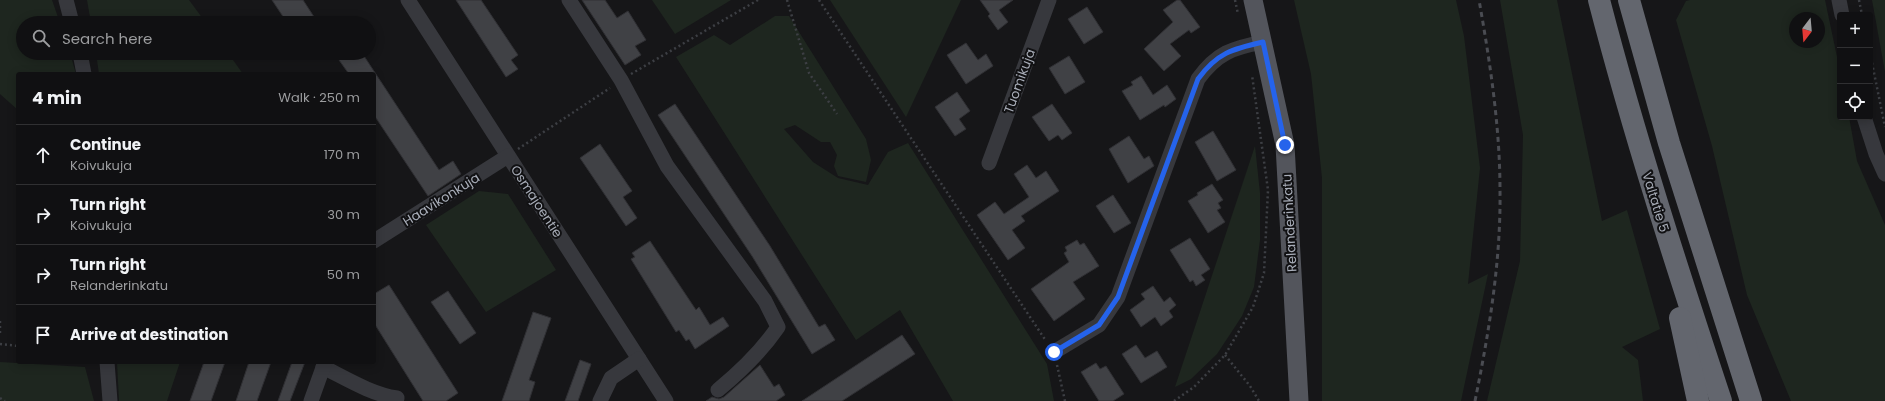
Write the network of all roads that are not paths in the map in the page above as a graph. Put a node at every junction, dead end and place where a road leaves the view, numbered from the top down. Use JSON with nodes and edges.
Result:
{"nodes":[{"id":1,"x":66,"y":0,"type":"edge"},
{"id":2,"x":408,"y":0,"type":"edge"},
{"id":3,"x":569,"y":0,"type":"edge"},
{"id":4,"x":1049,"y":0,"type":"edge"},
{"id":5,"x":1253,"y":0,"type":"edge"},
{"id":6,"x":1599,"y":0,"type":"edge"},
{"id":7,"x":1629,"y":0,"type":"edge"},
{"id":8,"x":1839,"y":0,"type":"edge"},
{"id":9,"x":1841,"y":12,"type":"edge"},
{"id":10,"x":70,"y":16,"type":"edge"},
{"id":11,"x":1263,"y":42,"type":"junction"},
{"id":12,"x":81,"y":60,"type":"edge"},
{"id":13,"x":84,"y":72,"type":"edge"},
{"id":14,"x":1865,"y":120,"type":"edge"},
{"id":15,"x":508,"y":156,"type":"junction"},
{"id":16,"x":989,"y":163,"type":"dead end"},
{"id":17,"x":1885,"y":174,"type":"edge"},
{"id":18,"x":376,"y":240,"type":"edge"},
{"id":19,"x":1676,"y":266,"type":"junction"},
{"id":20,"x":1054,"y":352,"type":"road end"},
{"id":21,"x":639,"y":359,"type":"junction"},
{"id":22,"x":107,"y":364,"type":"edge"},
{"id":23,"x":324,"y":364,"type":"edge"},
{"id":24,"x":718,"y":390,"type":"dead end"},
{"id":25,"x":397,"y":398,"type":"dead end"},
{"id":26,"x":110,"y":401,"type":"edge"},
{"id":27,"x":311,"y":401,"type":"edge"},
{"id":28,"x":600,"y":401,"type":"edge"},
{"id":29,"x":666,"y":401,"type":"edge"},
{"id":30,"x":1299,"y":401,"type":"edge"},
{"id":31,"x":1698,"y":401,"type":"edge"},
{"id":32,"x":1721,"y":401,"type":"edge"},
{"id":33,"x":1751,"y":401,"type":"edge"}],
"edges":[{"from":1,"to":10,"type":"street"},
{"from":2,"to":15,"type":"street","name":"Osmajoentie"},
{"from":3,"to":24,"type":"street"},
{"from":4,"to":16,"type":"street","name":"Tuomikuja"},
{"from":5,"to":11,"type":"main road","name":"Relanderinkatu"},
{"from":6,"to":19,"type":"highway","name":"Valtatie 5"},
{"from":7,"to":33,"type":"highway"},
{"from":8,"to":9,"type":"street"},
{"from":11,"to":20,"type":"street"},
{"from":11,"to":30,"type":"main road","name":"Relanderinkatu"},
{"from":12,"to":13,"type":"street"},
{"from":14,"to":17,"type":"street"},
{"from":15,"to":18,"type":"street","name":"Haavikonkuja"},
{"from":15,"to":21,"type":"street","name":"Osmajoentie"},
{"from":19,"to":31,"type":"highway"},
{"from":19,"to":32,"type":"highway","name":"Valtatie 5"},
{"from":21,"to":28,"type":"street"},
{"from":21,"to":29,"type":"street","name":"Osmajoentie"},
{"from":22,"to":26,"type":"street"},
{"from":23,"to":25,"type":"street"},
{"from":23,"to":27,"type":"street"}]}
